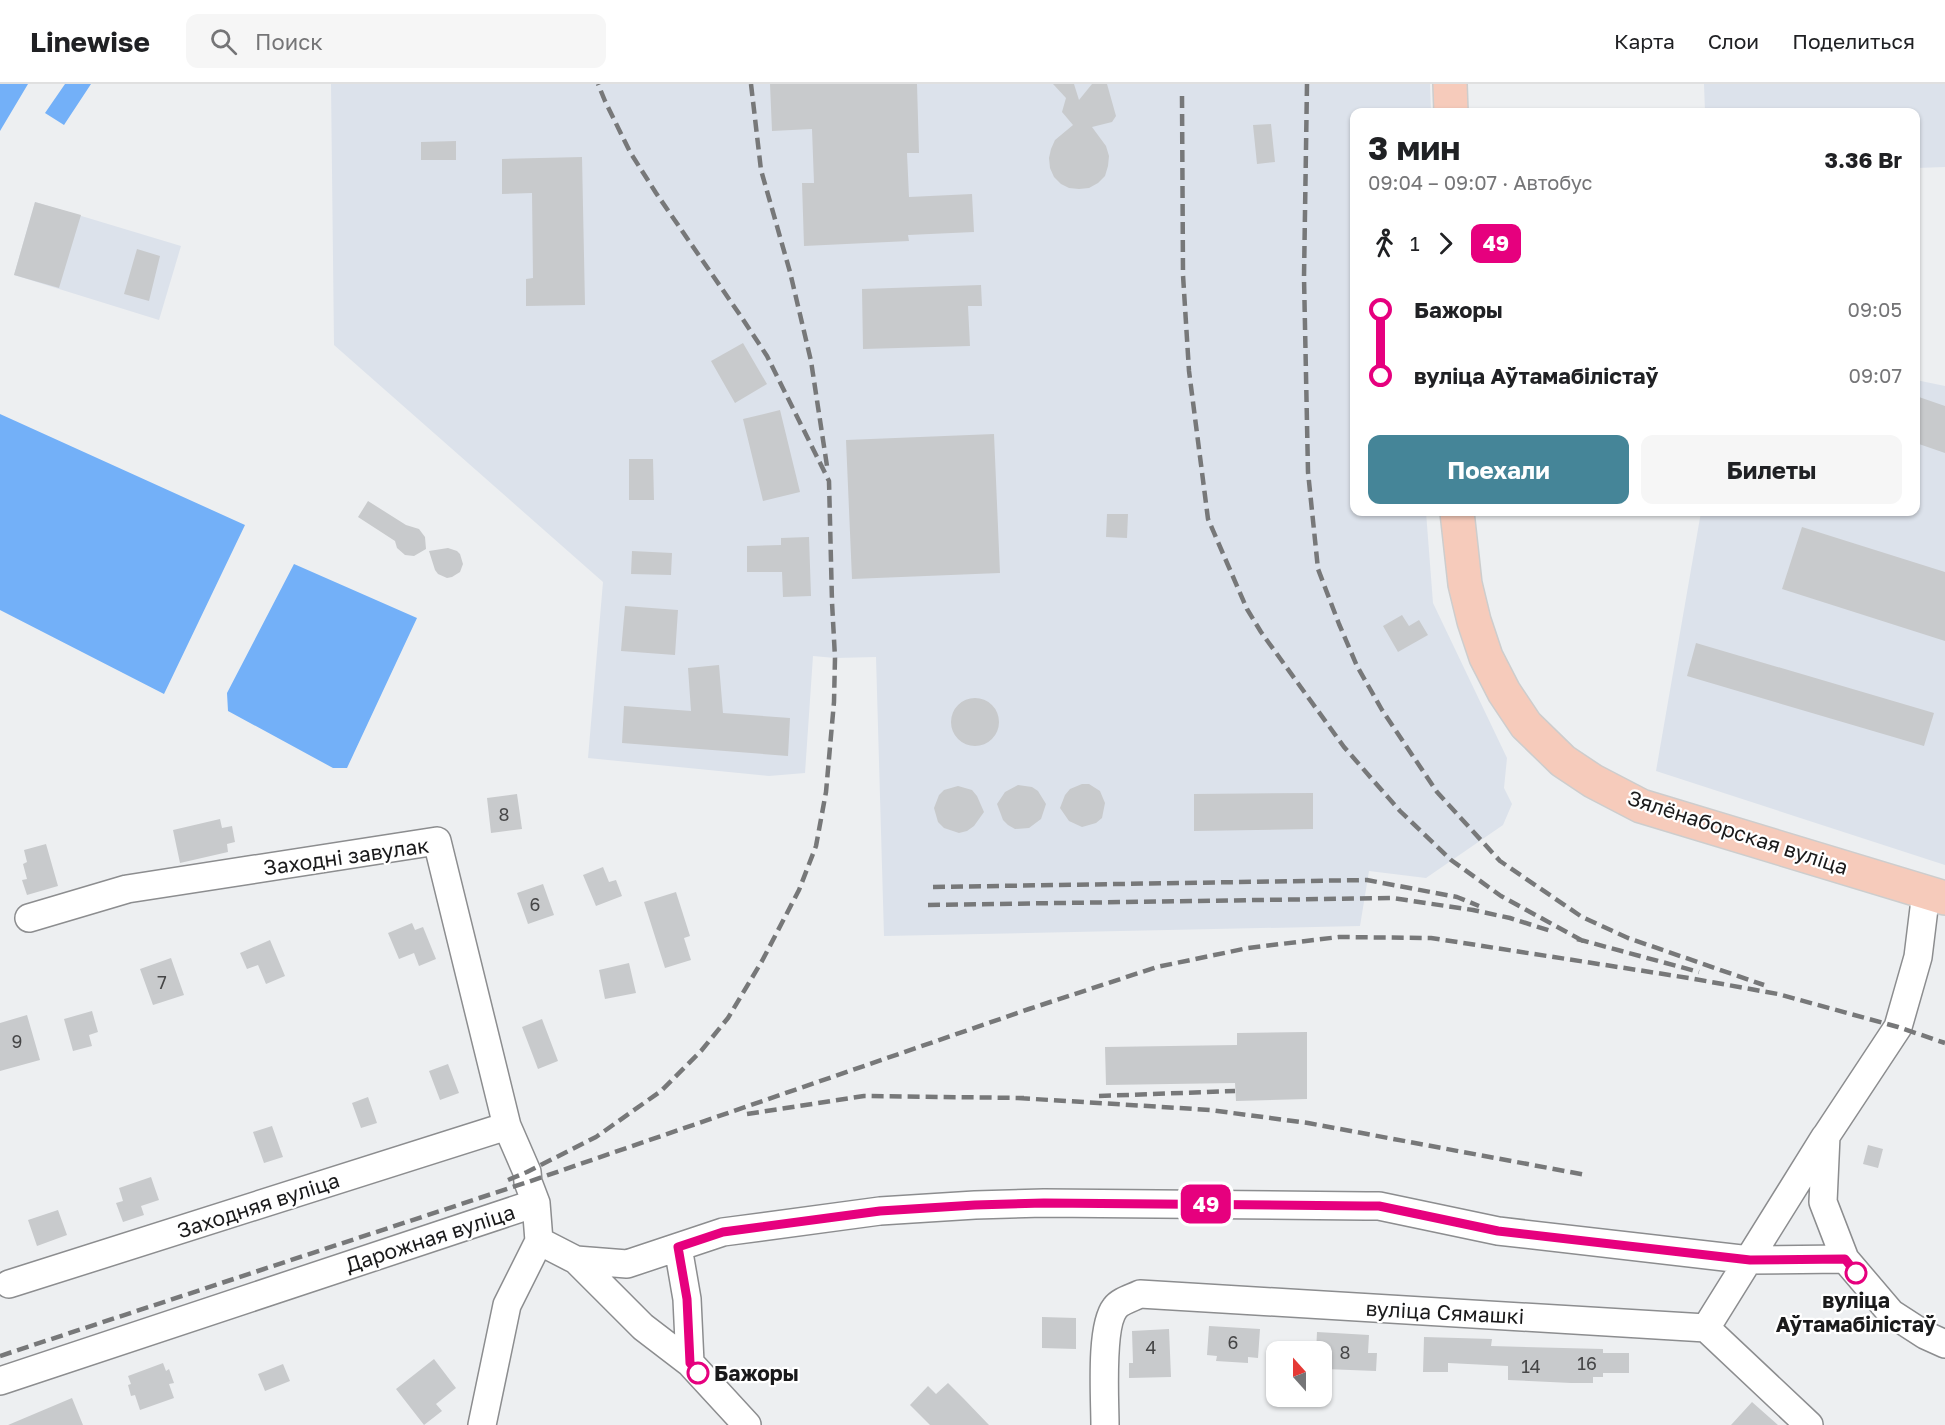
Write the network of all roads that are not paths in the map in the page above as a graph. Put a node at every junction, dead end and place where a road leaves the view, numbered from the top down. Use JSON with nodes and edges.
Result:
{"nodes":[{"id":1,"x":1450,"y":84,"type":"edge"},
{"id":2,"x":1451,"y":108,"type":"edge"},
{"id":3,"x":1457,"y":516,"type":"edge"},
{"id":4,"x":1935,"y":895,"type":"edge"},
{"id":5,"x":29,"y":918,"type":"dead end"},
{"id":6,"x":507,"y":1126,"type":"junction"},
{"id":7,"x":1826,"y":1136,"type":"junction"},
{"id":8,"x":536,"y":1203,"type":"junction"},
{"id":9,"x":539,"y":1241,"type":"junction"},
{"id":10,"x":678,"y":1247,"type":"junction"},
{"id":11,"x":1845,"y":1259,"type":"junction"},
{"id":12,"x":576,"y":1260,"type":"junction"},
{"id":13,"x":1750,"y":1260,"type":"junction"},
{"id":14,"x":9,"y":1284,"type":"dead end"},
{"id":15,"x":1706,"y":1328,"type":"junction"},
{"id":16,"x":1945,"y":1344,"type":"edge"},
{"id":17,"x":690,"y":1363,"type":"junction"},
{"id":18,"x":0,"y":1381,"type":"edge"},
{"id":19,"x":483,"y":1425,"type":"edge"},
{"id":20,"x":747,"y":1425,"type":"edge"},
{"id":21,"x":1105,"y":1425,"type":"edge"},
{"id":22,"x":1809,"y":1425,"type":"edge"}],
"edges":[{"from":1,"to":2,"type":"main road"},
{"from":3,"to":4,"type":"main road","name":"Зялёнаборская вуліца"},
{"from":4,"to":7,"type":"street"},
{"from":5,"to":6,"type":"street","name":"Заходні завулак"},
{"from":6,"to":8,"type":"street","name":"Заходні завулак"},
{"from":6,"to":14,"type":"street","name":"Заходняя вуліца"},
{"from":7,"to":11,"type":"street"},
{"from":7,"to":13,"type":"street"},
{"from":8,"to":9,"type":"street","name":"Дарожная вуліца"},
{"from":8,"to":18,"type":"street","name":"Дарожная вуліца"},
{"from":9,"to":12,"type":"street","name":"Дарожная вуліца"},
{"from":9,"to":19,"type":"street"},
{"from":10,"to":12,"type":"street","name":"Дарожная вуліца"},
{"from":10,"to":13,"type":"street","name":"Дарожная вуліца"},
{"from":10,"to":17,"type":"street"},
{"from":11,"to":13,"type":"street","name":"Дарожная вуліца"},
{"from":11,"to":16,"type":"street"},
{"from":12,"to":17,"type":"street"},
{"from":13,"to":15,"type":"street"},
{"from":15,"to":21,"type":"street","name":"вуліца Сямашкі"},
{"from":15,"to":22,"type":"street"},
{"from":17,"to":20,"type":"street"}]}
